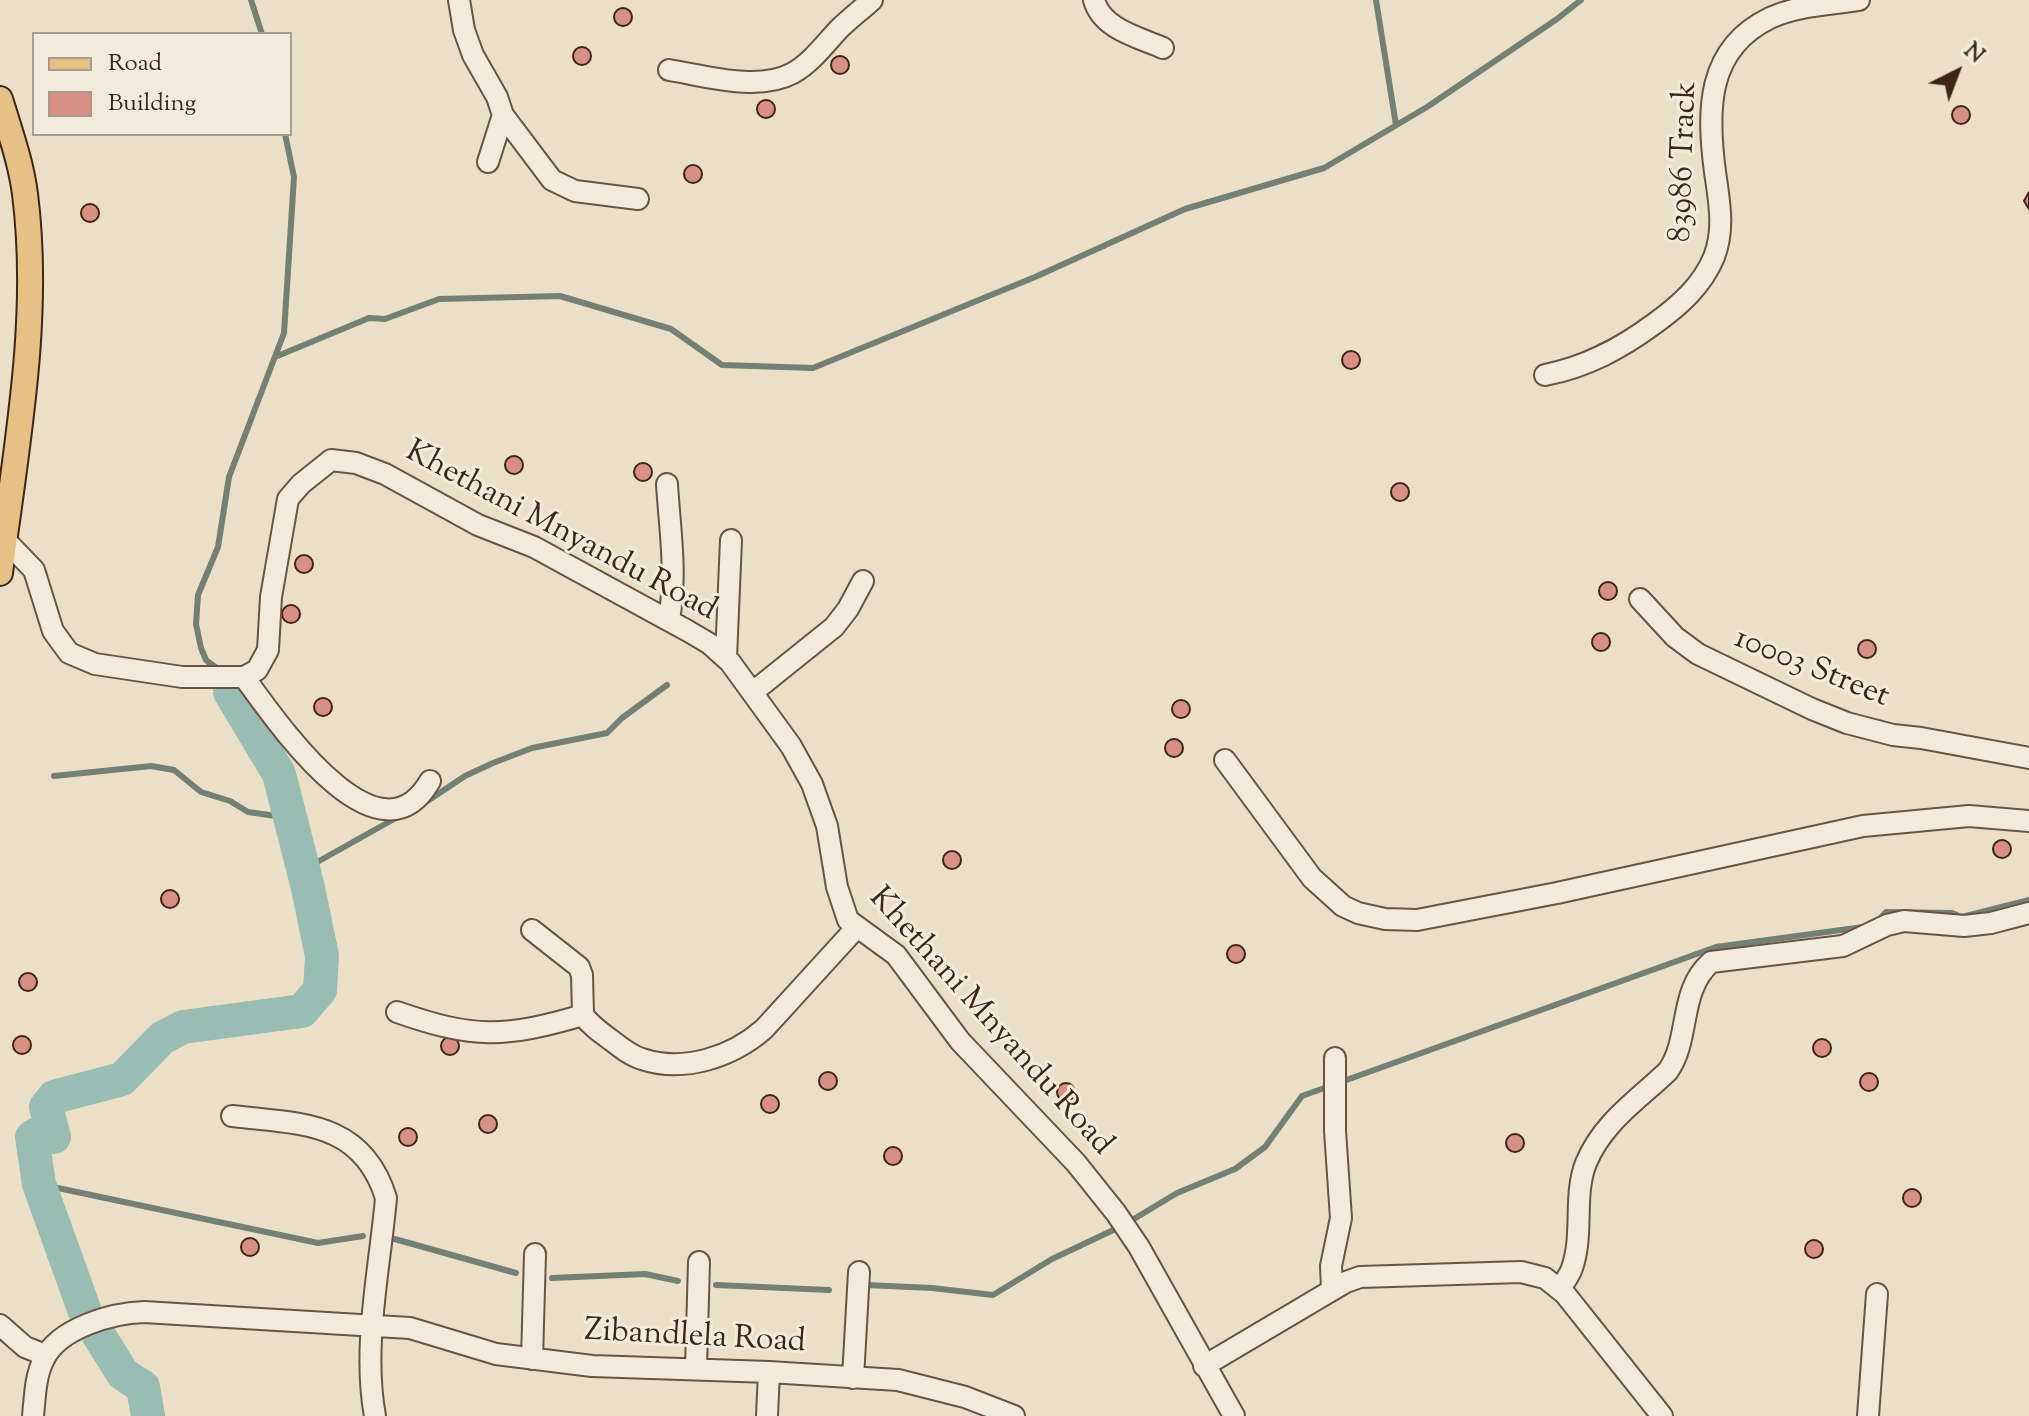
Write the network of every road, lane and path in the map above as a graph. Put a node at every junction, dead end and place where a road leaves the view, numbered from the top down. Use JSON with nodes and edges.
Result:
{"nodes":[{"id":1,"x":459,"y":0,"type":"edge"},
{"id":2,"x":872,"y":0,"type":"edge"},
{"id":3,"x":1094,"y":0,"type":"edge"},
{"id":4,"x":1859,"y":0,"type":"edge"},
{"id":5,"x":1163,"y":48,"type":"dead end"},
{"id":6,"x":669,"y":70,"type":"dead end"},
{"id":7,"x":0,"y":99,"type":"edge"},
{"id":8,"x":503,"y":115,"type":"junction"},
{"id":9,"x":488,"y":162,"type":"dead end"},
{"id":10,"x":638,"y":199,"type":"dead end"},
{"id":11,"x":1545,"y":375,"type":"dead end"},
{"id":12,"x":667,"y":484,"type":"dead end"},
{"id":13,"x":5,"y":540,"type":"junction"},
{"id":14,"x":731,"y":540,"type":"dead end"},
{"id":15,"x":0,"y":570,"type":"edge"},
{"id":16,"x":863,"y":581,"type":"dead end"},
{"id":17,"x":1640,"y":599,"type":"dead end"},
{"id":18,"x":669,"y":620,"type":"junction"},
{"id":19,"x":726,"y":658,"type":"junction"},
{"id":20,"x":244,"y":677,"type":"junction"},
{"id":21,"x":753,"y":692,"type":"junction"},
{"id":22,"x":2029,"y":758,"type":"edge"},
{"id":23,"x":1225,"y":760,"type":"dead end"},
{"id":24,"x":430,"y":781,"type":"dead end"},
{"id":25,"x":2029,"y":821,"type":"edge"},
{"id":26,"x":2029,"y":913,"type":"edge"},
{"id":27,"x":857,"y":927,"type":"junction"},
{"id":28,"x":532,"y":930,"type":"dead end"},
{"id":29,"x":397,"y":1012,"type":"dead end"},
{"id":30,"x":583,"y":1015,"type":"junction"},
{"id":31,"x":1335,"y":1058,"type":"dead end"},
{"id":32,"x":232,"y":1116,"type":"dead end"},
{"id":33,"x":535,"y":1254,"type":"dead end"},
{"id":34,"x":699,"y":1262,"type":"dead end"},
{"id":35,"x":859,"y":1272,"type":"dead end"},
{"id":36,"x":1560,"y":1289,"type":"junction"},
{"id":37,"x":1332,"y":1290,"type":"junction"},
{"id":38,"x":1877,"y":1294,"type":"dead end"},
{"id":39,"x":0,"y":1325,"type":"edge"},
{"id":40,"x":373,"y":1325,"type":"junction"},
{"id":41,"x":45,"y":1355,"type":"junction"},
{"id":42,"x":532,"y":1359,"type":"junction"},
{"id":43,"x":1204,"y":1366,"type":"junction"},
{"id":44,"x":696,"y":1368,"type":"junction"},
{"id":45,"x":769,"y":1372,"type":"junction"},
{"id":46,"x":853,"y":1378,"type":"junction"},
{"id":47,"x":33,"y":1416,"type":"edge"},
{"id":48,"x":375,"y":1416,"type":"edge"},
{"id":49,"x":767,"y":1416,"type":"edge"},
{"id":50,"x":1014,"y":1416,"type":"edge"},
{"id":51,"x":1234,"y":1416,"type":"edge"},
{"id":52,"x":1662,"y":1416,"type":"edge"},
{"id":53,"x":1868,"y":1416,"type":"edge"}],
"edges":[{"from":1,"to":8,"type":"street"},
{"from":2,"to":6,"type":"street"},
{"from":3,"to":5,"type":"street"},
{"from":4,"to":11,"type":"street","name":"83986 Track"},
{"from":7,"to":13,"type":"main road"},
{"from":8,"to":9,"type":"street"},
{"from":8,"to":10,"type":"street"},
{"from":12,"to":18,"type":"street"},
{"from":13,"to":15,"type":"main road"},
{"from":13,"to":20,"type":"street"},
{"from":14,"to":19,"type":"street"},
{"from":16,"to":21,"type":"street"},
{"from":17,"to":22,"type":"street","name":"10003 Street"},
{"from":18,"to":19,"type":"street","name":"Khethani Mnyandu Road"},
{"from":18,"to":20,"type":"street","name":"Khethani Mnyandu Road"},
{"from":19,"to":21,"type":"street","name":"Khethani Mnyandu Road"},
{"from":20,"to":24,"type":"street"},
{"from":21,"to":27,"type":"street","name":"Khethani Mnyandu Road"},
{"from":23,"to":25,"type":"street"},
{"from":26,"to":36,"type":"street"},
{"from":27,"to":30,"type":"street"},
{"from":27,"to":43,"type":"street","name":"Khethani Mnyandu Road"},
{"from":28,"to":30,"type":"street"},
{"from":29,"to":30,"type":"street"},
{"from":31,"to":37,"type":"street"},
{"from":32,"to":40,"type":"street"},
{"from":33,"to":42,"type":"street"},
{"from":34,"to":44,"type":"street"},
{"from":35,"to":46,"type":"street"},
{"from":36,"to":37,"type":"street"},
{"from":36,"to":52,"type":"street"},
{"from":37,"to":43,"type":"street"},
{"from":38,"to":53,"type":"street"},
{"from":39,"to":41,"type":"street"},
{"from":40,"to":41,"type":"street","name":"Zibandlela Road"},
{"from":40,"to":42,"type":"street","name":"Zibandlela Road"},
{"from":40,"to":48,"type":"street"},
{"from":41,"to":47,"type":"street"},
{"from":42,"to":44,"type":"street","name":"Zibandlela Road"},
{"from":43,"to":51,"type":"street","name":"Khethani Mnyandu Road"},
{"from":44,"to":45,"type":"street","name":"Zibandlela Road"},
{"from":45,"to":46,"type":"street","name":"Zibandlela Road"},
{"from":45,"to":49,"type":"street"},
{"from":46,"to":50,"type":"street","name":"Zibandlela Road"}]}
